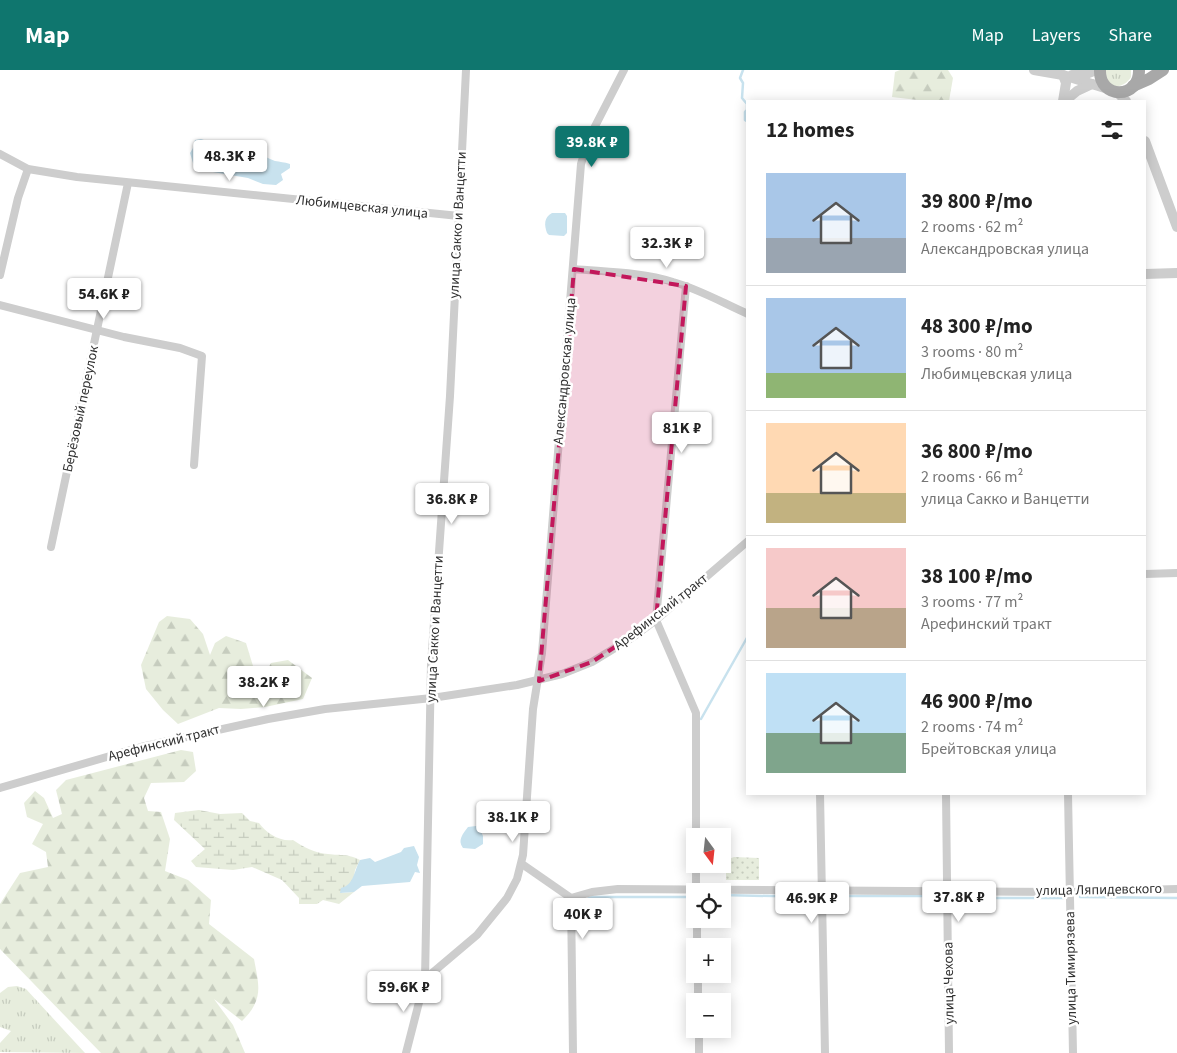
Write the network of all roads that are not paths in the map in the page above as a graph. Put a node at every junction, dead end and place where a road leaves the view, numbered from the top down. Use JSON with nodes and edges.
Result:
{"nodes":[{"id":1,"x":466,"y":70,"type":"edge"},
{"id":2,"x":624,"y":70,"type":"edge"},
{"id":3,"x":1034,"y":70,"type":"edge"},
{"id":4,"x":1096,"y":70,"type":"edge"},
{"id":5,"x":1100,"y":70,"type":"edge"},
{"id":6,"x":1138,"y":70,"type":"edge"},
{"id":7,"x":1163,"y":70,"type":"edge"},
{"id":8,"x":1063,"y":75,"type":"junction"},
{"id":9,"x":1092,"y":84,"type":"junction"},
{"id":10,"x":1124,"y":93,"type":"edge"},
{"id":11,"x":1064,"y":100,"type":"edge"},
{"id":12,"x":1065,"y":100,"type":"edge"},
{"id":13,"x":1146,"y":144,"type":"edge"},
{"id":14,"x":0,"y":154,"type":"edge"},
{"id":15,"x":28,"y":169,"type":"junction"},
{"id":16,"x":128,"y":183,"type":"junction"},
{"id":17,"x":459,"y":216,"type":"junction"},
{"id":18,"x":1177,"y":224,"type":"edge"},
{"id":19,"x":574,"y":269,"type":"junction"},
{"id":20,"x":1177,"y":272,"type":"edge"},
{"id":21,"x":1146,"y":274,"type":"edge"},
{"id":22,"x":0,"y":275,"type":"edge"},
{"id":23,"x":686,"y":286,"type":"junction"},
{"id":24,"x":0,"y":305,"type":"edge"},
{"id":25,"x":746,"y":313,"type":"edge"},
{"id":26,"x":98,"y":330,"type":"junction"},
{"id":27,"x":194,"y":465,"type":"dead end"},
{"id":28,"x":746,"y":543,"type":"edge"},
{"id":29,"x":51,"y":547,"type":"dead end"},
{"id":30,"x":1177,"y":573,"type":"edge"},
{"id":31,"x":1146,"y":574,"type":"edge"},
{"id":32,"x":656,"y":620,"type":"junction"},
{"id":33,"x":539,"y":681,"type":"junction"},
{"id":34,"x":432,"y":698,"type":"junction"},
{"id":35,"x":0,"y":788,"type":"edge"},
{"id":36,"x":820,"y":795,"type":"edge"},
{"id":37,"x":946,"y":795,"type":"edge"},
{"id":38,"x":1068,"y":795,"type":"edge"},
{"id":39,"x":696,"y":828,"type":"edge"},
{"id":40,"x":522,"y":864,"type":"junction"},
{"id":41,"x":822,"y":889,"type":"junction"},
{"id":42,"x":1177,"y":889,"type":"edge"},
{"id":43,"x":686,"y":890,"type":"edge"},
{"id":44,"x":731,"y":890,"type":"edge"},
{"id":45,"x":948,"y":891,"type":"junction"},
{"id":46,"x":1070,"y":892,"type":"junction"},
{"id":47,"x":571,"y":898,"type":"junction"},
{"id":48,"x":425,"y":979,"type":"junction"},
{"id":49,"x":699,"y":1038,"type":"edge"},
{"id":50,"x":406,"y":1053,"type":"edge"},
{"id":51,"x":573,"y":1053,"type":"edge"},
{"id":52,"x":699,"y":1053,"type":"edge"},
{"id":53,"x":825,"y":1053,"type":"edge"},
{"id":54,"x":949,"y":1053,"type":"edge"},
{"id":55,"x":1072,"y":1053,"type":"edge"}],
"edges":[{"from":1,"to":17,"type":"street","name":"улица Сакко и Ванцетти"},
{"from":2,"to":19,"type":"street","name":"Александровская улица"},
{"from":3,"to":8,"type":"street"},
{"from":4,"to":8,"type":"street"},
{"from":5,"to":10,"type":"main road"},
{"from":6,"to":10,"type":"main road"},
{"from":7,"to":10,"type":"main road"},
{"from":8,"to":9,"type":"street"},
{"from":8,"to":11,"type":"street"},
{"from":9,"to":10,"type":"street"},
{"from":9,"to":12,"type":"street"},
{"from":13,"to":18,"type":"street"},
{"from":14,"to":15,"type":"street","name":"Любимцевская улица"},
{"from":15,"to":16,"type":"street","name":"Любимцевская улица"},
{"from":15,"to":22,"type":"street"},
{"from":16,"to":17,"type":"street","name":"Любимцевская улица"},
{"from":16,"to":26,"type":"street","name":"Берёзовый переулок"},
{"from":17,"to":34,"type":"street","name":"улица Сакко и Ванцетти"},
{"from":19,"to":23,"type":"street"},
{"from":19,"to":33,"type":"street","name":"Александровская улица"},
{"from":20,"to":21,"type":"street"},
{"from":23,"to":25,"type":"street"},
{"from":23,"to":32,"type":"street"},
{"from":24,"to":26,"type":"street"},
{"from":26,"to":27,"type":"street"},
{"from":26,"to":29,"type":"street","name":"Берёзовый переулок"},
{"from":28,"to":32,"type":"street","name":"Арефинский тракт"},
{"from":30,"to":31,"type":"street"},
{"from":32,"to":33,"type":"street","name":"Арефинский тракт"},
{"from":32,"to":39,"type":"street"},
{"from":33,"to":34,"type":"street","name":"Арефинский тракт"},
{"from":33,"to":40,"type":"street"},
{"from":34,"to":35,"type":"street","name":"Арефинский тракт"},
{"from":34,"to":48,"type":"street","name":"улица Сакко и Ванцетти"},
{"from":36,"to":41,"type":"street"},
{"from":37,"to":45,"type":"street","name":"улица Чехова"},
{"from":38,"to":46,"type":"street","name":"улица Тимирязева"},
{"from":40,"to":47,"type":"street"},
{"from":40,"to":48,"type":"street"},
{"from":41,"to":44,"type":"street","name":"улица Ляпидевского"},
{"from":41,"to":45,"type":"street","name":"улица Ляпидевского"},
{"from":41,"to":53,"type":"street"},
{"from":42,"to":46,"type":"street","name":"улица Ляпидевского"},
{"from":43,"to":47,"type":"street","name":"улица Ляпидевского"},
{"from":45,"to":46,"type":"street","name":"улица Ляпидевского"},
{"from":45,"to":54,"type":"street","name":"улица Чехова"},
{"from":46,"to":55,"type":"street","name":"улица Тимирязева"},
{"from":47,"to":51,"type":"street"},
{"from":48,"to":50,"type":"street","name":"улица Сакко и Ванцетти"},
{"from":49,"to":52,"type":"street"}]}
